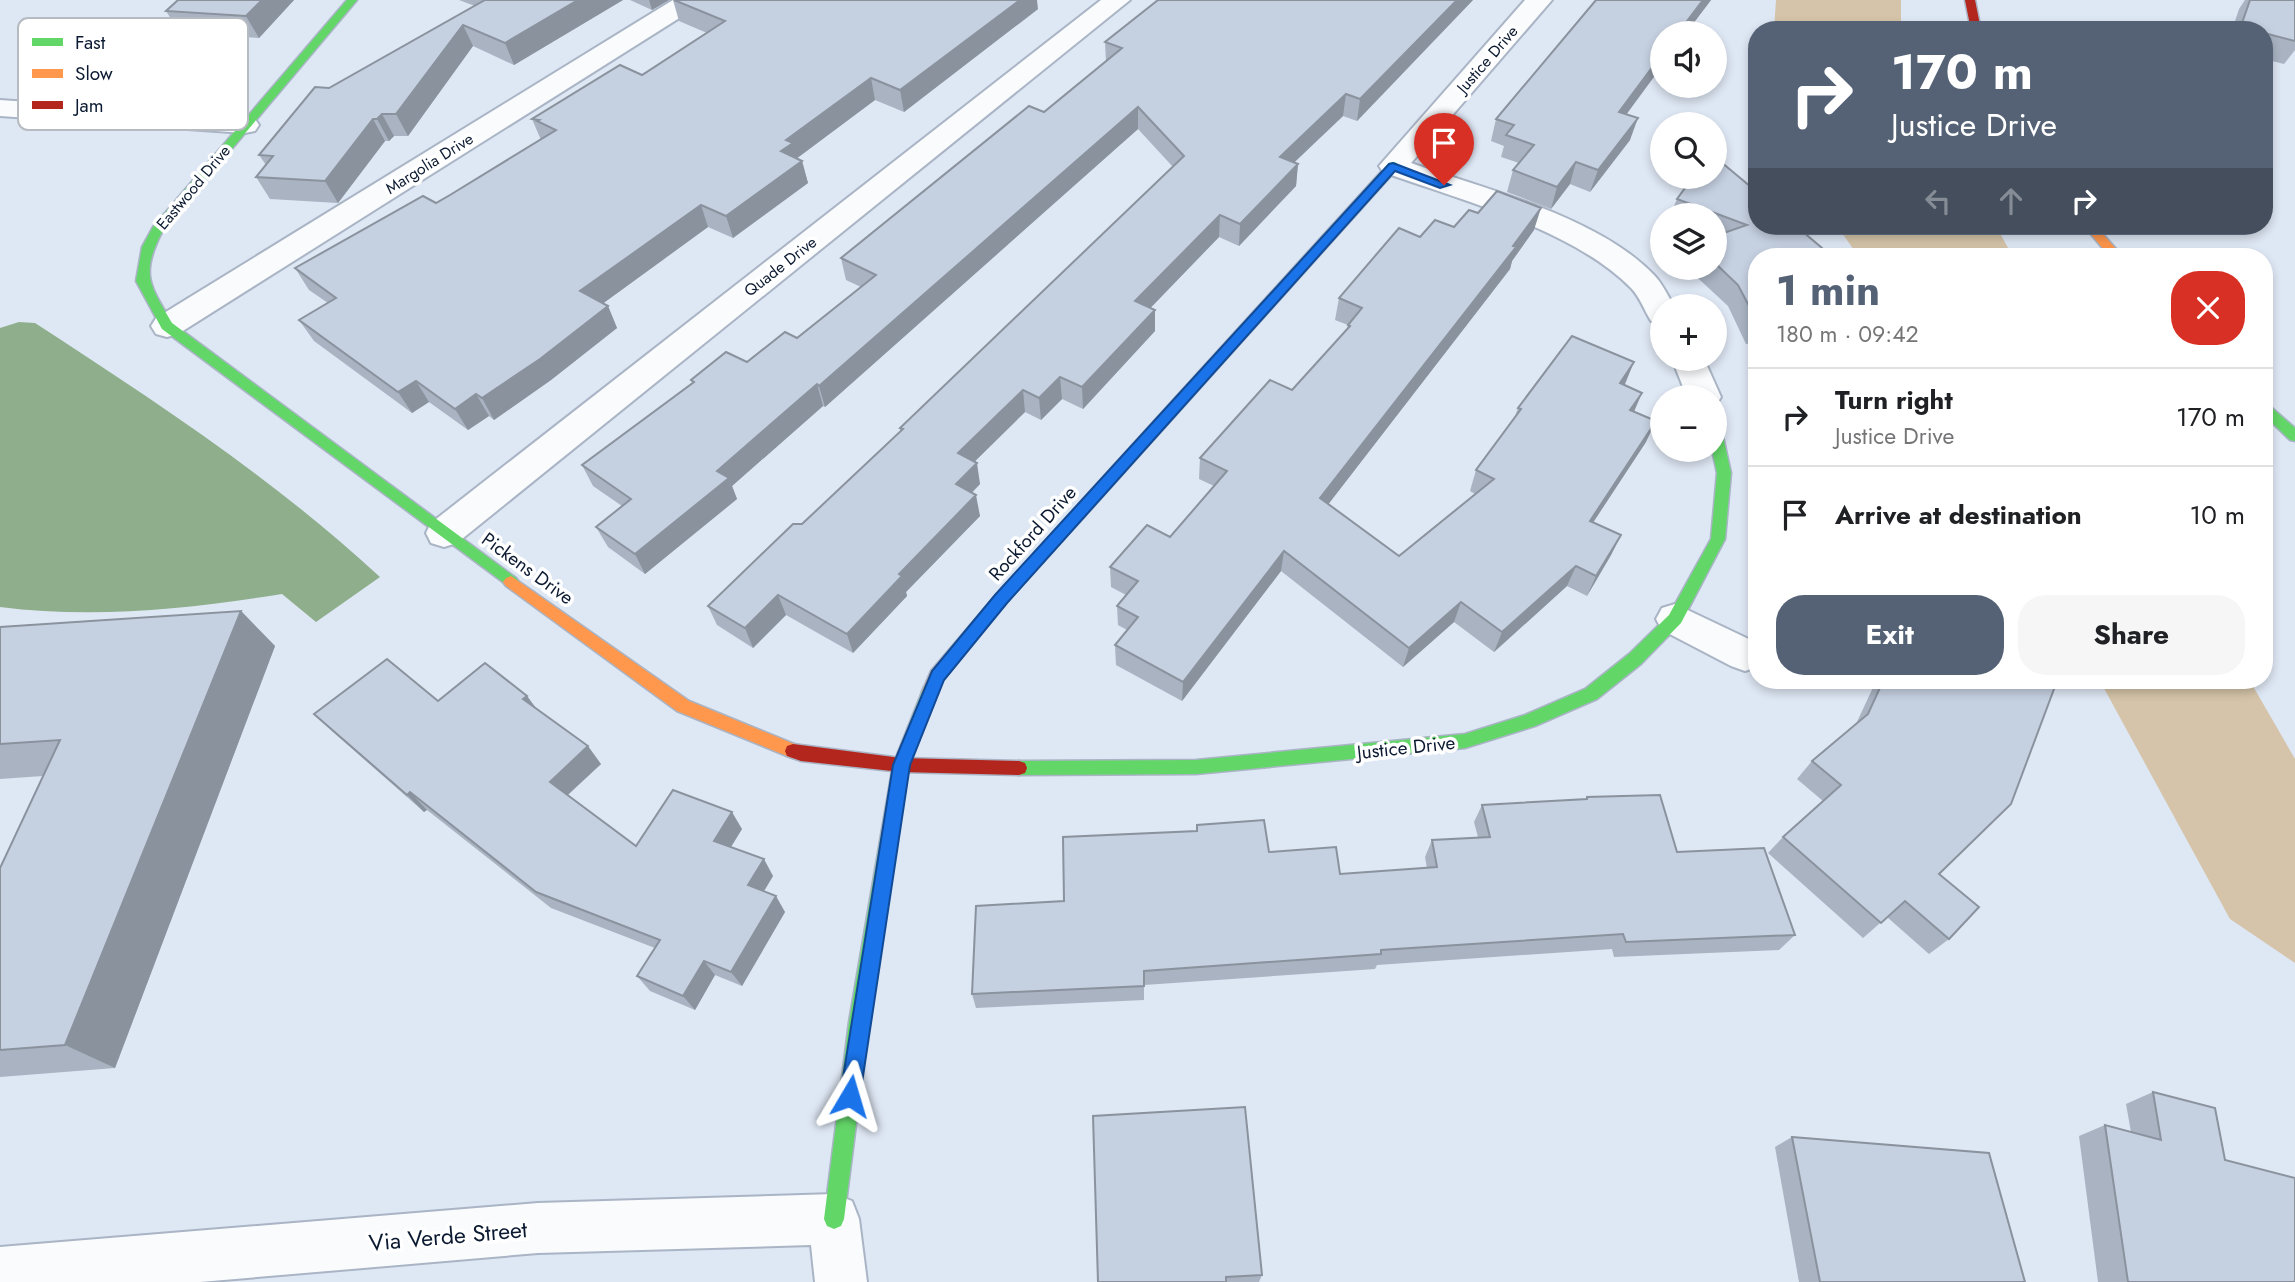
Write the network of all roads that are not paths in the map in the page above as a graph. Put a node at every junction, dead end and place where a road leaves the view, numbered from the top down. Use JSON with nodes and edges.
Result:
{"nodes":[{"id":1,"x":352,"y":0,"type":"edge"},
{"id":2,"x":691,"y":0,"type":"edge"},
{"id":3,"x":1117,"y":0,"type":"edge"},
{"id":4,"x":1539,"y":0,"type":"edge"},
{"id":5,"x":1970,"y":0,"type":"edge"},
{"id":6,"x":1974,"y":21,"type":"edge"},
{"id":7,"x":0,"y":108,"type":"edge"},
{"id":8,"x":18,"y":109,"type":"edge"},
{"id":9,"x":248,"y":121,"type":"edge"},
{"id":10,"x":240,"y":130,"type":"edge"},
{"id":11,"x":1393,"y":166,"type":"junction"},
{"id":12,"x":2098,"y":235,"type":"edge"},
{"id":13,"x":2110,"y":248,"type":"edge"},
{"id":14,"x":1651,"y":294,"type":"edge"},
{"id":15,"x":167,"y":326,"type":"junction"},
{"id":16,"x":2273,"y":415,"type":"edge"},
{"id":17,"x":2295,"y":436,"type":"edge"},
{"id":18,"x":1722,"y":462,"type":"edge"},
{"id":19,"x":444,"y":533,"type":"junction"},
{"id":20,"x":1675,"y":620,"type":"junction"},
{"id":21,"x":1745,"y":655,"type":"dead end"},
{"id":22,"x":901,"y":765,"type":"junction"},
{"id":23,"x":834,"y":1219,"type":"junction"},
{"id":24,"x":0,"y":1273,"type":"edge"},
{"id":25,"x":841,"y":1282,"type":"edge"}],
"edges":[{"from":1,"to":9,"type":"street","name":"Eastwood Drive"},
{"from":2,"to":15,"type":"street","name":"Margolia Drive"},
{"from":3,"to":19,"type":"street","name":"Quade Drive"},
{"from":4,"to":11,"type":"street","name":"Justice Drive"},
{"from":5,"to":6,"type":"street"},
{"from":7,"to":8,"type":"street"},
{"from":10,"to":15,"type":"street","name":"Eastwood Drive"},
{"from":11,"to":14,"type":"street"},
{"from":11,"to":22,"type":"street","name":"Rockford Drive"},
{"from":12,"to":13,"type":"street"},
{"from":15,"to":19,"type":"street","name":"Pickens Drive"},
{"from":16,"to":17,"type":"street"},
{"from":18,"to":20,"type":"street","name":"Justice Drive"},
{"from":19,"to":22,"type":"street","name":"Pickens Drive"},
{"from":20,"to":21,"type":"street"},
{"from":20,"to":22,"type":"street","name":"Justice Drive"},
{"from":22,"to":23,"type":"street","name":"Rockford Drive"},
{"from":23,"to":24,"type":"street","name":"Via Verde Street"},
{"from":23,"to":25,"type":"street"}]}
